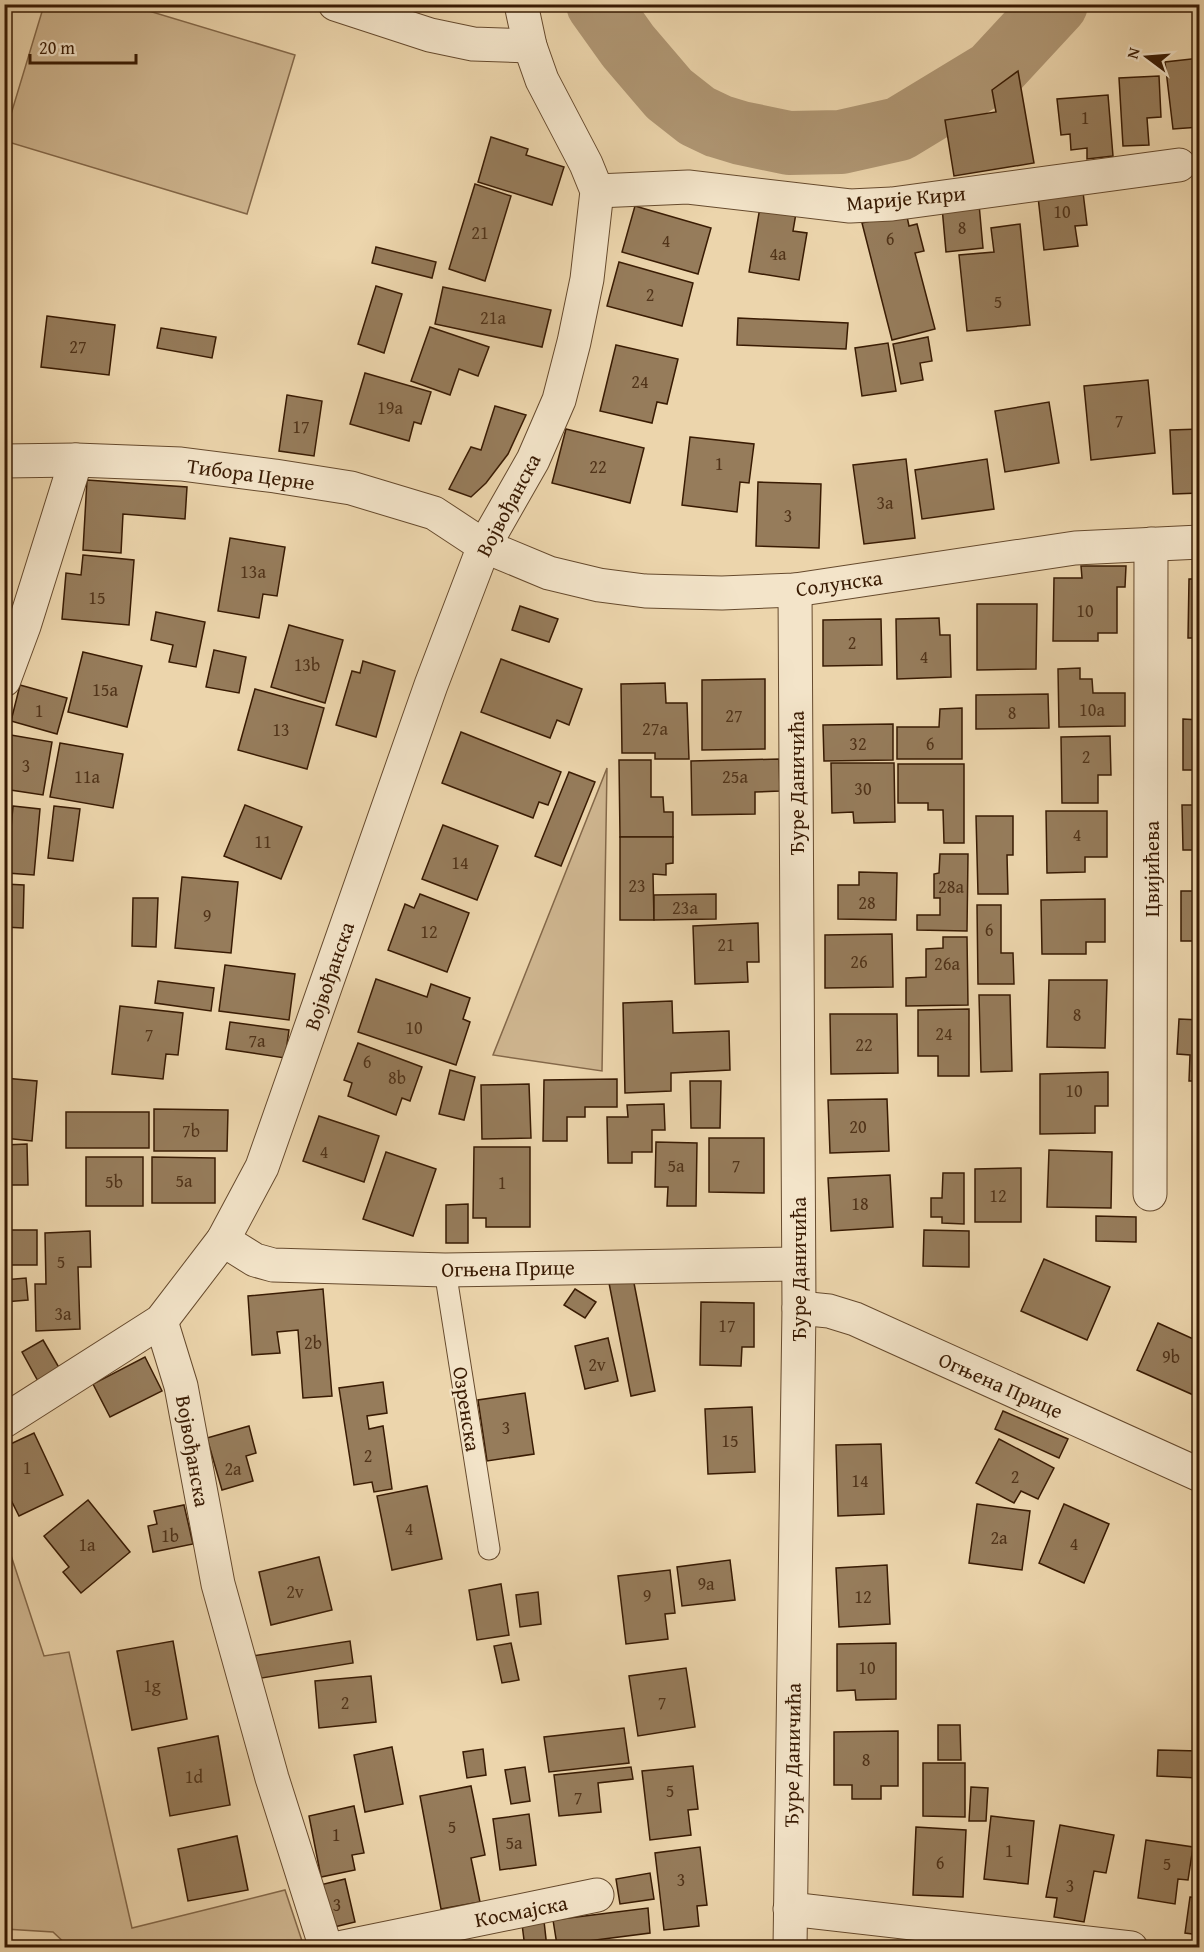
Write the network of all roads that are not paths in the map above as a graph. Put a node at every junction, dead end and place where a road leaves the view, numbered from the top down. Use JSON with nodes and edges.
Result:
{"nodes":[{"id":1,"x":335,"y":4,"type":"edge"},
{"id":2,"x":521,"y":4,"type":"edge"},
{"id":3,"x":530,"y":46,"type":"junction"},
{"id":4,"x":1179,"y":165,"type":"dead end"},
{"id":5,"x":597,"y":191,"type":"junction"},
{"id":6,"x":76,"y":460,"type":"junction"},
{"id":7,"x":4,"y":461,"type":"edge"},
{"id":8,"x":1200,"y":542,"type":"edge"},
{"id":9,"x":1151,"y":544,"type":"junction"},
{"id":10,"x":484,"y":546,"type":"junction"},
{"id":11,"x":795,"y":590,"type":"junction"},
{"id":12,"x":4,"y":680,"type":"edge"},
{"id":13,"x":1150,"y":1194,"type":"dead end"},
{"id":14,"x":223,"y":1240,"type":"junction"},
{"id":15,"x":798,"y":1264,"type":"junction"},
{"id":16,"x":444,"y":1270,"type":"junction"},
{"id":17,"x":799,"y":1308,"type":"junction"},
{"id":18,"x":161,"y":1322,"type":"junction"},
{"id":19,"x":4,"y":1421,"type":"edge"},
{"id":20,"x":1200,"y":1475,"type":"edge"},
{"id":21,"x":489,"y":1549,"type":"dead end"},
{"id":22,"x":597,"y":1895,"type":"dead end"},
{"id":23,"x":790,"y":1909,"type":"junction"},
{"id":24,"x":326,"y":1947,"type":"edge"},
{"id":25,"x":339,"y":1947,"type":"edge"},
{"id":26,"x":790,"y":1947,"type":"edge"},
{"id":27,"x":1131,"y":1947,"type":"edge"}],
"edges":[{"from":1,"to":3,"type":"street"},
{"from":2,"to":3,"type":"street","name":"Војвођанска"},
{"from":3,"to":5,"type":"street","name":"Војвођанска"},
{"from":4,"to":5,"type":"street","name":"Марије Кири"},
{"from":5,"to":10,"type":"street","name":"Војвођанска"},
{"from":6,"to":7,"type":"street","name":"Тибора Церне"},
{"from":6,"to":10,"type":"street","name":"Тибора Церне"},
{"from":6,"to":12,"type":"street"},
{"from":8,"to":9,"type":"street","name":"Солунска"},
{"from":9,"to":11,"type":"street","name":"Солунска"},
{"from":9,"to":13,"type":"street","name":"Цвијићева"},
{"from":10,"to":11,"type":"street","name":"Солунска"},
{"from":10,"to":14,"type":"street","name":"Војвођанска"},
{"from":11,"to":15,"type":"street","name":"Ђуре Даничића"},
{"from":14,"to":16,"type":"street","name":"Огњена Прице"},
{"from":14,"to":18,"type":"street","name":"Војвођанска"},
{"from":15,"to":16,"type":"street","name":"Огњена Прице"},
{"from":15,"to":17,"type":"street","name":"Ђуре Даничића"},
{"from":16,"to":21,"type":"lane","name":"Озренска"},
{"from":17,"to":20,"type":"street","name":"Огњена Прице"},
{"from":17,"to":23,"type":"street","name":"Ђуре Даничића"},
{"from":18,"to":19,"type":"street"},
{"from":18,"to":24,"type":"street","name":"Војвођанска"},
{"from":22,"to":25,"type":"street","name":"Космајска"},
{"from":23,"to":26,"type":"street","name":"Ђуре Даничића"},
{"from":23,"to":27,"type":"street"}]}
